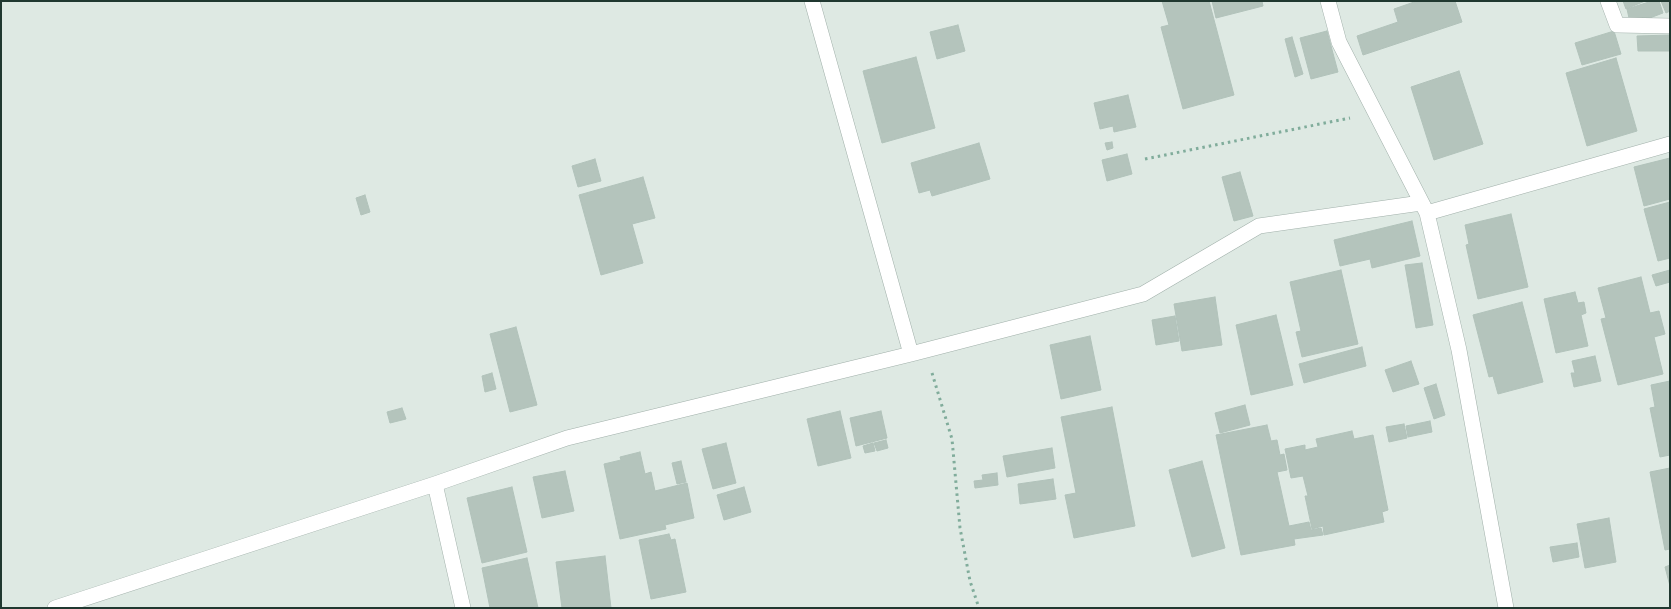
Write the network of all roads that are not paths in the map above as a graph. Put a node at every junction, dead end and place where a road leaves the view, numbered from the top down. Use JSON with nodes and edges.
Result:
{"nodes":[{"id":1,"x":812,"y":1,"type":"edge"},
{"id":2,"x":1328,"y":1,"type":"edge"},
{"id":3,"x":1608,"y":1,"type":"edge"},
{"id":4,"x":1670,"y":26,"type":"edge"},
{"id":5,"x":1670,"y":144,"type":"edge"},
{"id":6,"x":1424,"y":208,"type":"junction"},
{"id":7,"x":911,"y":354,"type":"junction"},
{"id":8,"x":435,"y":484,"type":"junction"},
{"id":9,"x":55,"y":608,"type":"edge"},
{"id":10,"x":463,"y":608,"type":"edge"},
{"id":11,"x":1506,"y":608,"type":"edge"}],
"edges":[{"from":1,"to":7,"type":"street"},
{"from":2,"to":6,"type":"street"},
{"from":3,"to":4,"type":"street"},
{"from":5,"to":6,"type":"street"},
{"from":6,"to":7,"type":"street"},
{"from":6,"to":11,"type":"street"},
{"from":7,"to":8,"type":"street"},
{"from":8,"to":9,"type":"street"},
{"from":8,"to":10,"type":"street"}]}
